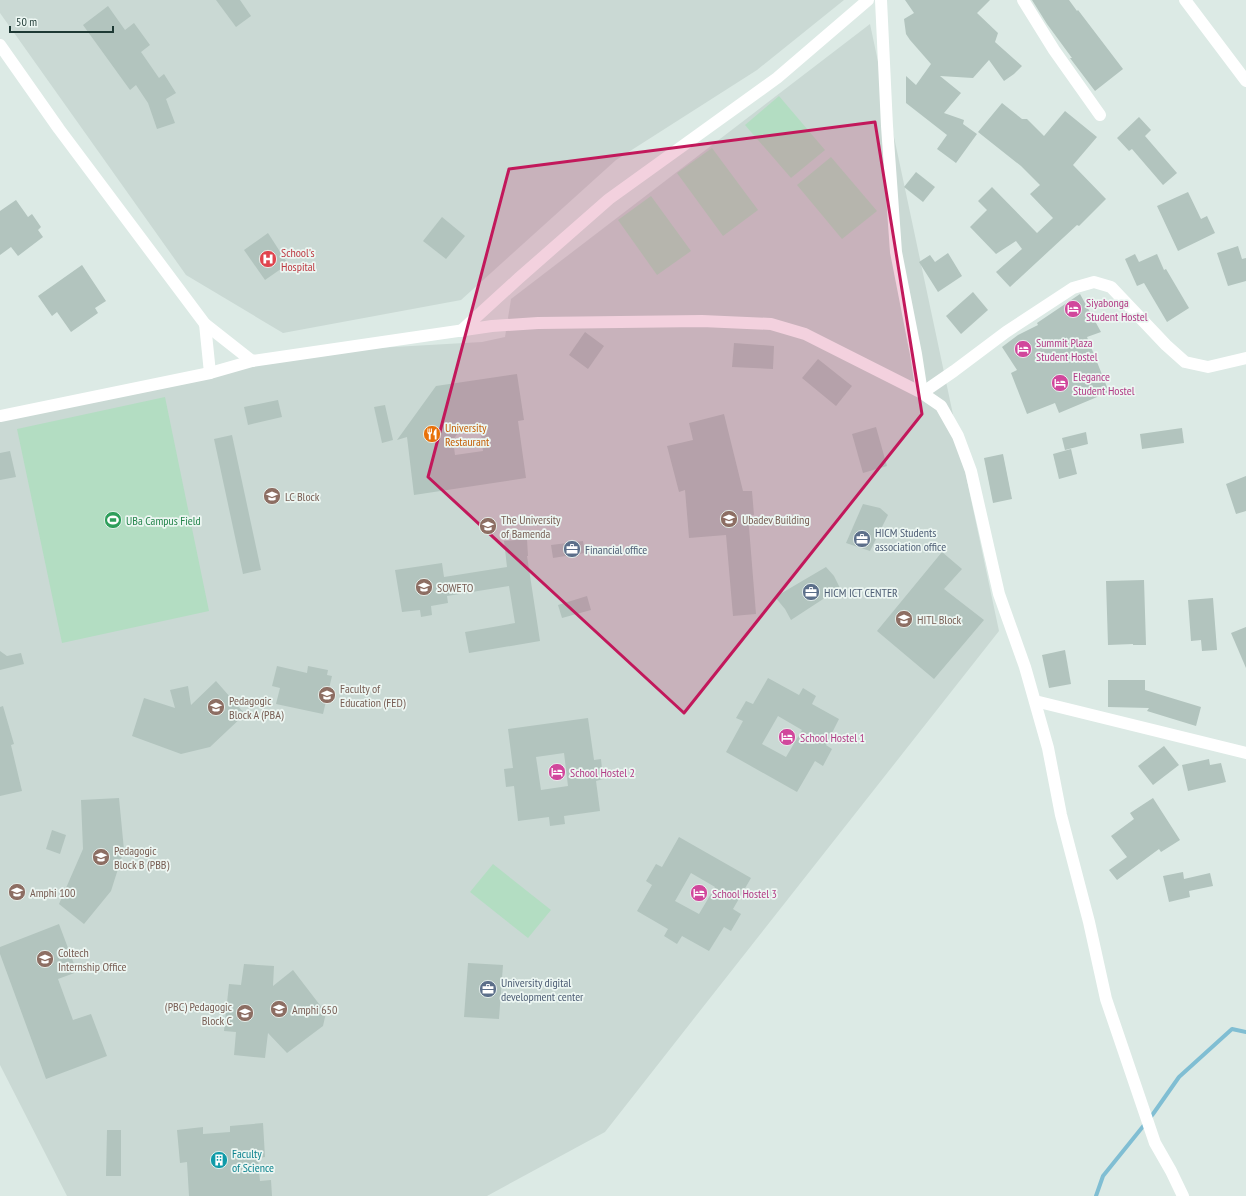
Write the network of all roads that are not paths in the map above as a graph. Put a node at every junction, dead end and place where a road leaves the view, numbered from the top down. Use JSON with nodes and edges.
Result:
{"nodes":[{"id":1,"x":868,"y":0,"type":"edge"},
{"id":2,"x":881,"y":0,"type":"edge"},
{"id":3,"x":1023,"y":0,"type":"edge"},
{"id":4,"x":1185,"y":0,"type":"edge"},
{"id":5,"x":0,"y":45,"type":"edge"},
{"id":6,"x":1246,"y":81,"type":"edge"},
{"id":7,"x":1100,"y":115,"type":"dead end"},
{"id":8,"x":205,"y":324,"type":"junction"},
{"id":9,"x":461,"y":332,"type":"junction"},
{"id":10,"x":1246,"y":358,"type":"edge"},
{"id":11,"x":252,"y":361,"type":"junction"},
{"id":12,"x":210,"y":373,"type":"junction"},
{"id":13,"x":922,"y":393,"type":"junction"},
{"id":14,"x":0,"y":416,"type":"edge"},
{"id":15,"x":1035,"y":701,"type":"junction"},
{"id":16,"x":1246,"y":753,"type":"edge"},
{"id":17,"x":1183,"y":1196,"type":"edge"}],
"edges":[{"from":1,"to":9,"type":"street"},
{"from":2,"to":13,"type":"street"},
{"from":3,"to":7,"type":"street"},
{"from":4,"to":6,"type":"street"},
{"from":5,"to":8,"type":"street"},
{"from":8,"to":11,"type":"street"},
{"from":8,"to":12,"type":"street"},
{"from":9,"to":11,"type":"street"},
{"from":9,"to":13,"type":"street"},
{"from":10,"to":13,"type":"street"},
{"from":11,"to":12,"type":"street"},
{"from":12,"to":14,"type":"street"},
{"from":13,"to":15,"type":"street"},
{"from":15,"to":16,"type":"street"},
{"from":15,"to":17,"type":"street"}]}
